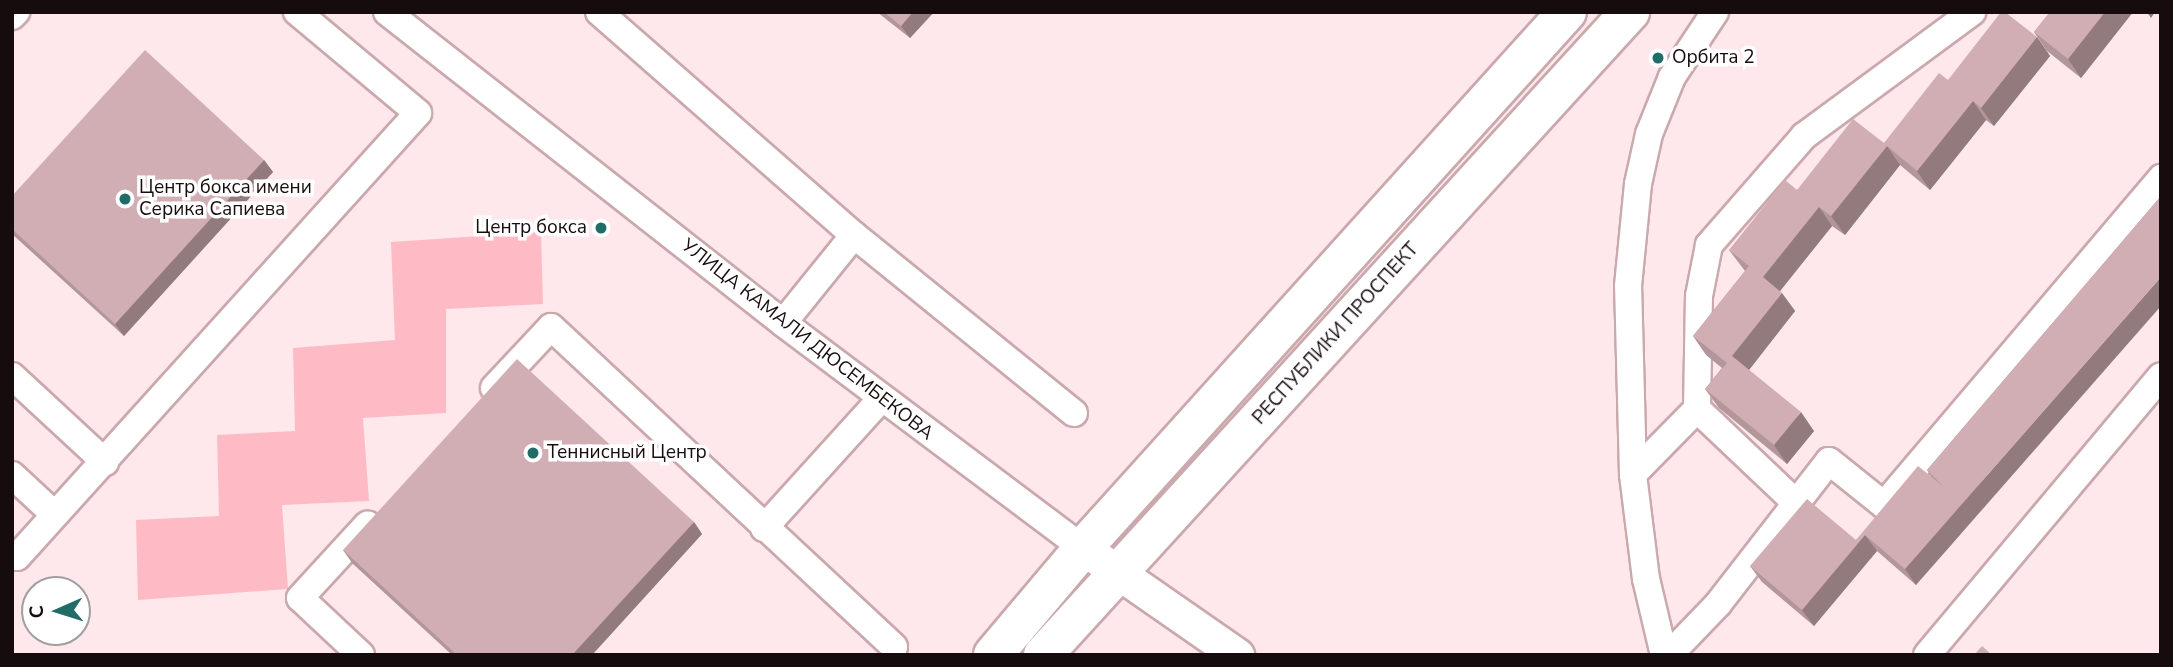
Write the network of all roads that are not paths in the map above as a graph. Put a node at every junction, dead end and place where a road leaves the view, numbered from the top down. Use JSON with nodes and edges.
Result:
{"nodes":[{"id":1,"x":297,"y":12,"type":"edge"},
{"id":2,"x":387,"y":12,"type":"edge"},
{"id":3,"x":599,"y":12,"type":"edge"},
{"id":4,"x":1567,"y":12,"type":"edge"},
{"id":5,"x":1630,"y":12,"type":"edge"},
{"id":6,"x":1715,"y":12,"type":"edge"},
{"id":7,"x":1972,"y":12,"type":"edge"},
{"id":8,"x":2161,"y":178,"type":"edge"},
{"id":9,"x":854,"y":235,"type":"junction"},
{"id":10,"x":783,"y":323,"type":"junction"},
{"id":11,"x":12,"y":376,"type":"edge"},
{"id":12,"x":2159,"y":383,"type":"edge"},
{"id":13,"x":881,"y":399,"type":"junction"},
{"id":14,"x":477,"y":407,"type":"edge"},
{"id":15,"x":1697,"y":409,"type":"junction"},
{"id":16,"x":1074,"y":413,"type":"dead end"},
{"id":17,"x":105,"y":462,"type":"junction"},
{"id":18,"x":1633,"y":474,"type":"junction"},
{"id":19,"x":12,"y":475,"type":"edge"},
{"id":20,"x":1795,"y":502,"type":"junction"},
{"id":21,"x":384,"y":507,"type":"edge"},
{"id":22,"x":54,"y":514,"type":"junction"},
{"id":23,"x":764,"y":528,"type":"junction"},
{"id":24,"x":1083,"y":548,"type":"junction"},
{"id":25,"x":17,"y":557,"type":"dead end"},
{"id":26,"x":1116,"y":574,"type":"junction"},
{"id":27,"x":894,"y":647,"type":"dead end"},
{"id":28,"x":361,"y":655,"type":"edge"},
{"id":29,"x":993,"y":655,"type":"edge"},
{"id":30,"x":1042,"y":655,"type":"edge"},
{"id":31,"x":1237,"y":655,"type":"edge"},
{"id":32,"x":1666,"y":655,"type":"edge"},
{"id":33,"x":1927,"y":655,"type":"edge"}],
"edges":[{"from":1,"to":17,"type":"street"},
{"from":2,"to":10,"type":"street","name":"УЛИЦА КАМАЛИ ДЮСЕМБЕКОВА"},
{"from":3,"to":9,"type":"street"},
{"from":4,"to":24,"type":"highway"},
{"from":5,"to":26,"type":"highway","name":"РЕСПУБЛИКИ ПРОСПЕКТ"},
{"from":6,"to":18,"type":"street"},
{"from":7,"to":15,"type":"street"},
{"from":8,"to":20,"type":"street"},
{"from":9,"to":10,"type":"street"},
{"from":9,"to":16,"type":"street"},
{"from":10,"to":13,"type":"street","name":"УЛИЦА КАМАЛИ ДЮСЕМБЕКОВА"},
{"from":11,"to":17,"type":"street"},
{"from":12,"to":33,"type":"street"},
{"from":13,"to":23,"type":"street"},
{"from":13,"to":24,"type":"street","name":"УЛИЦА КАМАЛИ ДЮСЕМБЕКОВА"},
{"from":14,"to":23,"type":"street"},
{"from":15,"to":18,"type":"street"},
{"from":15,"to":20,"type":"street"},
{"from":17,"to":22,"type":"street"},
{"from":18,"to":32,"type":"street"},
{"from":19,"to":22,"type":"street"},
{"from":20,"to":32,"type":"street"},
{"from":21,"to":28,"type":"street"},
{"from":22,"to":25,"type":"street"},
{"from":23,"to":27,"type":"street"},
{"from":24,"to":26,"type":"main road","name":"УЛИЦА КАМАЛИ ДЮСЕМБЕКОВА"},
{"from":24,"to":29,"type":"highway"},
{"from":26,"to":30,"type":"highway","name":"РЕСПУБЛИКИ ПРОСПЕКТ"},
{"from":26,"to":31,"type":"main road","name":"УЛИЦА КАМАЛИ ДЮСЕМБЕКОВА"}]}
